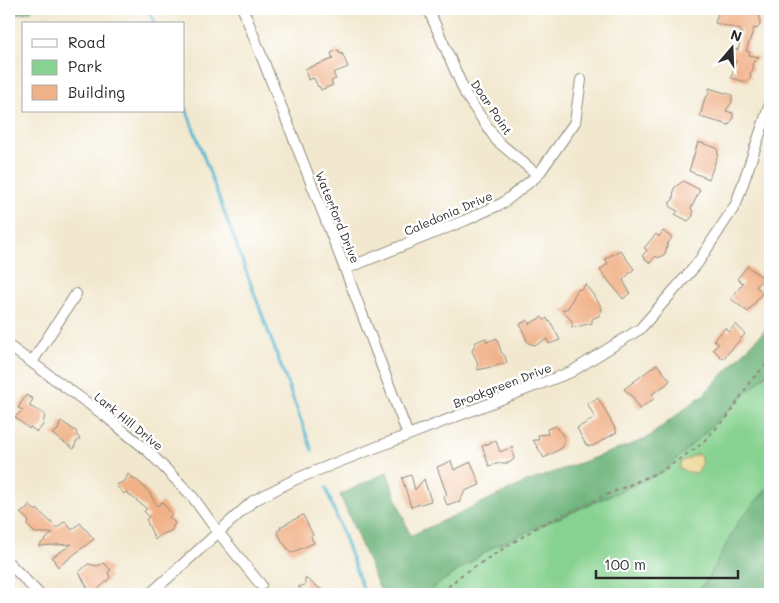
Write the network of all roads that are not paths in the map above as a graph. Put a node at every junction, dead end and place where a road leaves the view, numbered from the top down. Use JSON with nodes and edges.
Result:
{"nodes":[{"id":1,"x":243,"y":9,"type":"edge"},
{"id":2,"x":430,"y":13,"type":"dead end"},
{"id":3,"x":581,"y":80,"type":"dead end"},
{"id":4,"x":770,"y":104,"type":"edge"},
{"id":5,"x":538,"y":175,"type":"junction"},
{"id":6,"x":346,"y":269,"type":"junction"},
{"id":7,"x":76,"y":294,"type":"dead end"},
{"id":8,"x":9,"y":346,"type":"edge"},
{"id":9,"x":32,"y":362,"type":"junction"},
{"id":10,"x":408,"y":434,"type":"junction"},
{"id":11,"x":218,"y":532,"type":"junction"},
{"id":12,"x":9,"y":563,"type":"edge"},
{"id":13,"x":261,"y":585,"type":"dead end"},
{"id":14,"x":39,"y":594,"type":"edge"},
{"id":15,"x":150,"y":594,"type":"edge"}],
"edges":[{"from":1,"to":6,"type":"street","name":"Waterford Drive"},
{"from":2,"to":5,"type":"street","name":"Doar Point"},
{"from":3,"to":5,"type":"street","name":"Caledonia Drive"},
{"from":4,"to":10,"type":"street","name":"Brookgreen Drive"},
{"from":5,"to":6,"type":"street","name":"Caledonia Drive"},
{"from":6,"to":10,"type":"street","name":"Waterford Drive"},
{"from":7,"to":9,"type":"street"},
{"from":8,"to":9,"type":"street","name":"Lark Hill Drive"},
{"from":9,"to":11,"type":"street","name":"Lark Hill Drive"},
{"from":10,"to":11,"type":"street","name":"Brookgreen Drive"},
{"from":11,"to":13,"type":"street","name":"Lark Hill Drive"},
{"from":11,"to":15,"type":"street","name":"Brookgreen Drive"},
{"from":12,"to":14,"type":"street"}]}
